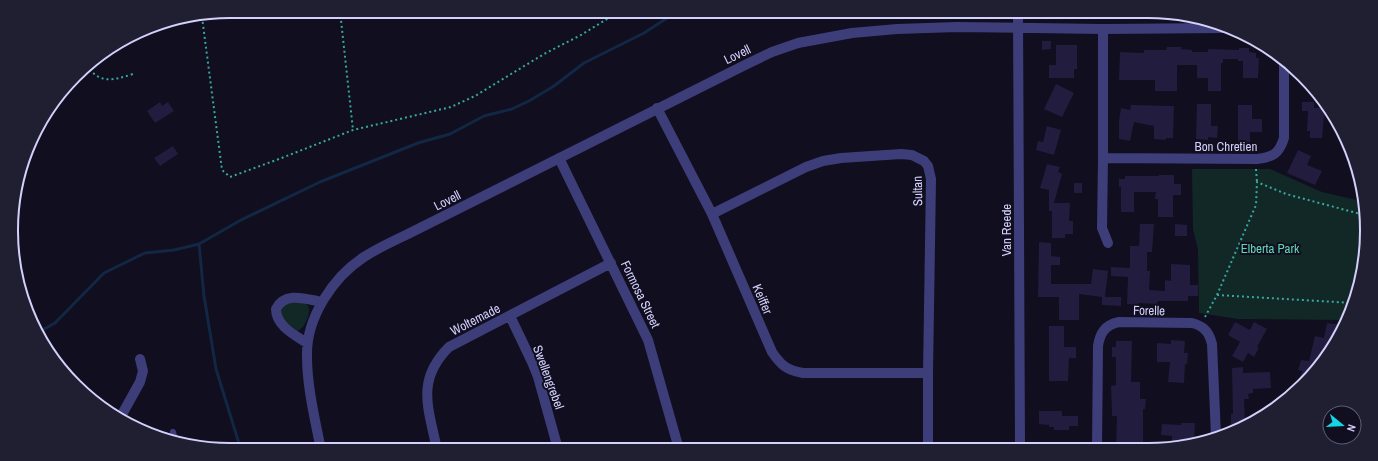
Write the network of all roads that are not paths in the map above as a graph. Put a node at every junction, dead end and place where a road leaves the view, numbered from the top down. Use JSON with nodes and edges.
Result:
{"nodes":[{"id":1,"x":1018,"y":18,"type":"edge"},
{"id":2,"x":1018,"y":27,"type":"junction"},
{"id":3,"x":1213,"y":28,"type":"edge"},
{"id":4,"x":1103,"y":29,"type":"junction"},
{"id":5,"x":1284,"y":68,"type":"edge"},
{"id":6,"x":657,"y":108,"type":"junction"},
{"id":7,"x":559,"y":158,"type":"junction"},
{"id":8,"x":1103,"y":158,"type":"junction"},
{"id":9,"x":712,"y":214,"type":"junction"},
{"id":10,"x":1108,"y":243,"type":"dead end"},
{"id":11,"x":611,"y":263,"type":"junction"},
{"id":12,"x":322,"y":302,"type":"junction"},
{"id":13,"x":510,"y":316,"type":"junction"},
{"id":14,"x":308,"y":343,"type":"junction"},
{"id":15,"x":140,"y":359,"type":"dead end"},
{"id":16,"x":928,"y":373,"type":"junction"},
{"id":17,"x":122,"y":414,"type":"edge"},
{"id":18,"x":173,"y":432,"type":"dead end"},
{"id":19,"x":1216,"y":432,"type":"edge"},
{"id":20,"x":174,"y":435,"type":"edge"},
{"id":21,"x":320,"y":443,"type":"edge"},
{"id":22,"x":435,"y":443,"type":"edge"},
{"id":23,"x":556,"y":443,"type":"edge"},
{"id":24,"x":677,"y":443,"type":"edge"},
{"id":25,"x":928,"y":443,"type":"edge"},
{"id":26,"x":1020,"y":443,"type":"edge"},
{"id":27,"x":1097,"y":443,"type":"edge"}],
"edges":[{"from":1,"to":2,"type":"street","name":"Van Reede"},
{"from":2,"to":4,"type":"street","name":"Lovell"},
{"from":2,"to":6,"type":"street","name":"Lovell"},
{"from":2,"to":26,"type":"street","name":"Van Reede"},
{"from":3,"to":4,"type":"street","name":"Lovell"},
{"from":4,"to":8,"type":"street"},
{"from":5,"to":8,"type":"street","name":"Bon Chretien"},
{"from":6,"to":7,"type":"street","name":"Lovell"},
{"from":6,"to":9,"type":"street","name":"Keiffer"},
{"from":7,"to":11,"type":"street","name":"Formosa Street"},
{"from":7,"to":12,"type":"street","name":"Lovell"},
{"from":8,"to":10,"type":"street"},
{"from":9,"to":16,"type":"street","name":"Keiffer"},
{"from":9,"to":16,"type":"street","name":"Sultan"},
{"from":11,"to":13,"type":"street","name":"Woltemade"},
{"from":11,"to":24,"type":"street","name":"Formosa Street"},
{"from":12,"to":14,"type":"street","name":"Lovell"},
{"from":12,"to":14,"type":"street"},
{"from":13,"to":22,"type":"street","name":"Woltemade"},
{"from":13,"to":23,"type":"street","name":"Swellengrebel"},
{"from":14,"to":21,"type":"street","name":"Lovell"},
{"from":15,"to":17,"type":"street"},
{"from":16,"to":25,"type":"street","name":"Sultan"},
{"from":18,"to":20,"type":"lane"},
{"from":19,"to":27,"type":"street","name":"Forelle"}]}
